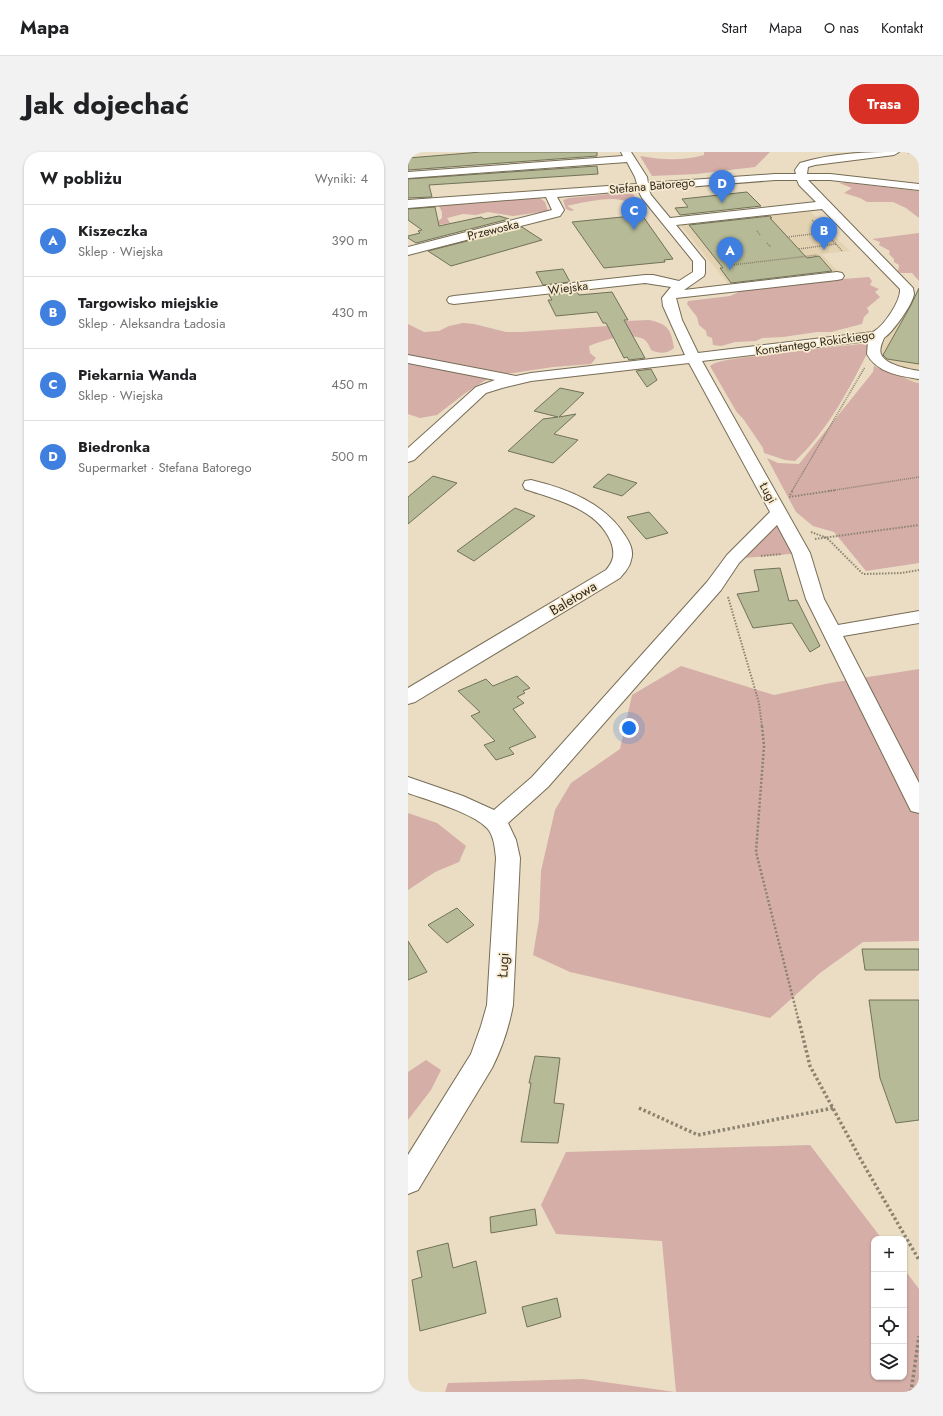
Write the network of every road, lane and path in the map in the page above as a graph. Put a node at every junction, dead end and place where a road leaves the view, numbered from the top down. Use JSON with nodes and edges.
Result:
{"nodes":[{"id":1,"x":894,"y":152,"type":"edge"},
{"id":2,"x":874,"y":153,"type":"edge"},
{"id":3,"x":628,"y":156,"type":"edge"},
{"id":4,"x":408,"y":175,"type":"edge"},
{"id":5,"x":802,"y":176,"type":"junction"},
{"id":6,"x":642,"y":186,"type":"junction"},
{"id":7,"x":919,"y":187,"type":"edge"},
{"id":8,"x":549,"y":194,"type":"junction"},
{"id":9,"x":408,"y":204,"type":"edge"},
{"id":10,"x":824,"y":205,"type":"junction"},
{"id":11,"x":810,"y":218,"type":"dead end"},
{"id":12,"x":667,"y":222,"type":"junction"},
{"id":13,"x":757,"y":232,"type":"dead end"},
{"id":14,"x":824,"y":232,"type":"junction"},
{"id":15,"x":831,"y":232,"type":"dead end"},
{"id":16,"x":866,"y":233,"type":"dead end"},
{"id":17,"x":853,"y":234,"type":"junction"},
{"id":18,"x":760,"y":235,"type":"dead end"},
{"id":19,"x":787,"y":236,"type":"dead end"},
{"id":20,"x":767,"y":243,"type":"dead end"},
{"id":21,"x":836,"y":244,"type":"junction"},
{"id":22,"x":771,"y":247,"type":"dead end"},
{"id":23,"x":798,"y":249,"type":"dead end"},
{"id":24,"x":408,"y":251,"type":"edge"},
{"id":25,"x":842,"y":251,"type":"dead end"},
{"id":26,"x":817,"y":255,"type":"dead end"},
{"id":27,"x":778,"y":256,"type":"dead end"},
{"id":28,"x":782,"y":260,"type":"junction"},
{"id":29,"x":729,"y":261,"type":"dead end"},
{"id":30,"x":837,"y":276,"type":"dead end"},
{"id":31,"x":681,"y":285,"type":"junction"},
{"id":32,"x":671,"y":295,"type":"junction"},
{"id":33,"x":454,"y":300,"type":"dead end"},
{"id":34,"x":877,"y":336,"type":"junction"},
{"id":35,"x":873,"y":352,"type":"junction"},
{"id":36,"x":694,"y":358,"type":"junction"},
{"id":37,"x":408,"y":359,"type":"edge"},
{"id":38,"x":919,"y":375,"type":"edge"},
{"id":39,"x":515,"y":379,"type":"junction"},
{"id":40,"x":408,"y":457,"type":"edge"},
{"id":41,"x":919,"y":477,"type":"edge"},
{"id":42,"x":531,"y":485,"type":"dead end"},
{"id":43,"x":784,"y":511,"type":"junction"},
{"id":44,"x":919,"y":525,"type":"edge"},
{"id":45,"x":827,"y":538,"type":"junction"},
{"id":46,"x":799,"y":547,"type":"junction"},
{"id":47,"x":733,"y":559,"type":"junction"},
{"id":48,"x":919,"y":570,"type":"edge"},
{"id":49,"x":721,"y":575,"type":"junction"},
{"id":50,"x":919,"y":617,"type":"edge"},
{"id":51,"x":831,"y":632,"type":"junction"},
{"id":52,"x":408,"y":697,"type":"edge"},
{"id":53,"x":408,"y":785,"type":"edge"},
{"id":54,"x":919,"y":805,"type":"edge"},
{"id":55,"x":495,"y":822,"type":"junction"},
{"id":56,"x":639,"y":1108,"type":"dead end"},
{"id":57,"x":833,"y":1108,"type":"junction"},
{"id":58,"x":408,"y":1181,"type":"edge"},
{"id":59,"x":919,"y":1260,"type":"edge"},
{"id":60,"x":919,"y":1336,"type":"edge"},
{"id":61,"x":911,"y":1392,"type":"edge"}],
"edges":[{"from":1,"to":2,"type":"street"},
{"from":2,"to":5,"type":"street"},
{"from":3,"to":4,"type":"street"},
{"from":3,"to":6,"type":"street"},
{"from":5,"to":6,"type":"street","name":"Stefana Batorego"},
{"from":5,"to":7,"type":"street","name":"Stefana Batorego"},
{"from":5,"to":10,"type":"street"},
{"from":6,"to":8,"type":"street","name":"Stefana Batorego"},
{"from":6,"to":12,"type":"street"},
{"from":8,"to":9,"type":"street","name":"Stefana Batorego"},
{"from":8,"to":24,"type":"street","name":"Przewoska"},
{"from":10,"to":12,"type":"street"},
{"from":10,"to":17,"type":"street"},
{"from":11,"to":14,"type":"path"},
{"from":12,"to":31,"type":"street"},
{"from":13,"to":18,"type":"path"},
{"from":14,"to":15,"type":"path"},
{"from":14,"to":19,"type":"path"},
{"from":14,"to":21,"type":"path"},
{"from":16,"to":17,"type":"street"},
{"from":17,"to":34,"type":"street","name":"Konstantego Rokickiego"},
{"from":20,"to":22,"type":"path"},
{"from":21,"to":23,"type":"path"},
{"from":21,"to":25,"type":"path"},
{"from":26,"to":28,"type":"path"},
{"from":27,"to":28,"type":"path"},
{"from":28,"to":29,"type":"path"},
{"from":30,"to":32,"type":"street"},
{"from":31,"to":32,"type":"street"},
{"from":31,"to":33,"type":"street","name":"Wiejska"},
{"from":32,"to":36,"type":"street"},
{"from":34,"to":35,"type":"street"},
{"from":34,"to":36,"type":"street","name":"Konstantego Rokickiego"},
{"from":35,"to":38,"type":"street"},
{"from":35,"to":43,"type":"path"},
{"from":36,"to":39,"type":"street","name":"Konstantego Rokickiego"},
{"from":36,"to":43,"type":"street","name":"Ługi"},
{"from":37,"to":39,"type":"street"},
{"from":39,"to":40,"type":"street"},
{"from":41,"to":43,"type":"path"},
{"from":42,"to":52,"type":"street","name":"Baletowa"},
{"from":43,"to":45,"type":"path"},
{"from":43,"to":46,"type":"street","name":"Ługi"},
{"from":43,"to":47,"type":"street"},
{"from":44,"to":45,"type":"path"},
{"from":45,"to":46,"type":"path"},
{"from":45,"to":48,"type":"path"},
{"from":46,"to":47,"type":"path"},
{"from":46,"to":51,"type":"street","name":"Ługi"},
{"from":47,"to":49,"type":"street"},
{"from":49,"to":55,"type":"street"},
{"from":49,"to":57,"type":"path"},
{"from":50,"to":51,"type":"street"},
{"from":51,"to":54,"type":"street","name":"Ługi"},
{"from":53,"to":55,"type":"street"},
{"from":55,"to":58,"type":"street","name":"Ługi"},
{"from":56,"to":57,"type":"path"},
{"from":57,"to":59,"type":"path"},
{"from":60,"to":61,"type":"path"}]}
